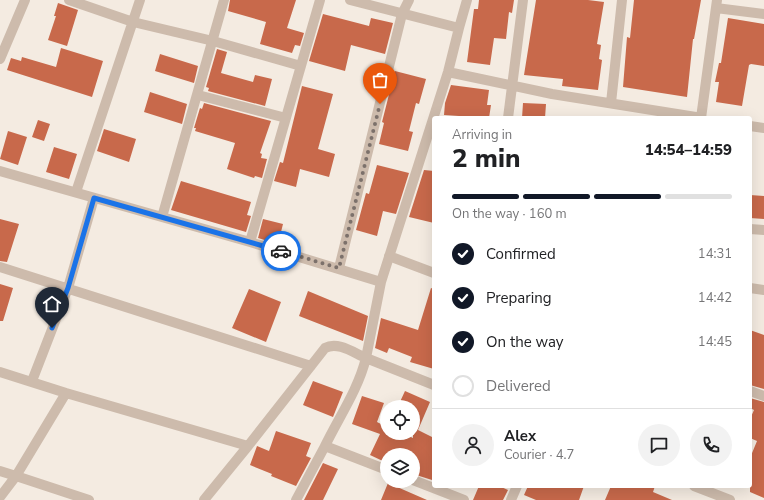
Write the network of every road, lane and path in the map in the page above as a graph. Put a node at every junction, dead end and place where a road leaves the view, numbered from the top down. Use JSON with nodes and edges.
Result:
{"nodes":[{"id":1,"x":25,"y":0,"type":"edge"},
{"id":2,"x":69,"y":0,"type":"edge"},
{"id":3,"x":140,"y":0,"type":"edge"},
{"id":4,"x":224,"y":0,"type":"edge"},
{"id":5,"x":320,"y":0,"type":"edge"},
{"id":6,"x":350,"y":0,"type":"edge"},
{"id":7,"x":409,"y":0,"type":"edge"},
{"id":8,"x":467,"y":0,"type":"edge"},
{"id":9,"x":523,"y":0,"type":"edge"},
{"id":10,"x":622,"y":0,"type":"edge"},
{"id":11,"x":717,"y":4,"type":"edge"},
{"id":12,"x":402,"y":14,"type":"junction"},
{"id":13,"x":764,"y":14,"type":"edge"},
{"id":14,"x":133,"y":22,"type":"junction"},
{"id":15,"x":459,"y":28,"type":"junction"},
{"id":16,"x":214,"y":41,"type":"junction"},
{"id":17,"x":0,"y":59,"type":"edge"},
{"id":18,"x":301,"y":66,"type":"junction"},
{"id":19,"x":448,"y":72,"type":"junction"},
{"id":20,"x":511,"y":86,"type":"junction"},
{"id":21,"x":198,"y":94,"type":"junction"},
{"id":22,"x":611,"y":103,"type":"junction"},
{"id":23,"x":434,"y":116,"type":"edge"},
{"id":24,"x":508,"y":116,"type":"edge"},
{"id":25,"x":689,"y":116,"type":"edge"},
{"id":26,"x":701,"y":116,"type":"edge"},
{"id":27,"x":286,"y":118,"type":"junction"},
{"id":28,"x":432,"y":122,"type":"edge"},
{"id":29,"x":752,"y":126,"type":"edge"},
{"id":30,"x":764,"y":128,"type":"edge"},
{"id":31,"x":0,"y":171,"type":"edge"},
{"id":32,"x":76,"y":192,"type":"junction"},
{"id":33,"x":94,"y":198,"type":"junction"},
{"id":34,"x":162,"y":217,"type":"junction"},
{"id":35,"x":752,"y":229,"type":"edge"},
{"id":36,"x":764,"y":230,"type":"edge"},
{"id":37,"x":250,"y":242,"type":"junction"},
{"id":38,"x":389,"y":256,"type":"junction"},
{"id":39,"x":0,"y":267,"type":"edge"},
{"id":40,"x":339,"y":268,"type":"junction"},
{"id":41,"x":432,"y":272,"type":"edge"},
{"id":42,"x":381,"y":282,"type":"junction"},
{"id":43,"x":68,"y":288,"type":"junction"},
{"id":44,"x":752,"y":288,"type":"edge"},
{"id":45,"x":764,"y":290,"type":"edge"},
{"id":46,"x":366,"y":358,"type":"junction"},
{"id":47,"x":311,"y":366,"type":"junction"},
{"id":48,"x":0,"y":372,"type":"edge"},
{"id":49,"x":32,"y":381,"type":"junction"},
{"id":50,"x":432,"y":385,"type":"edge"},
{"id":51,"x":752,"y":392,"type":"edge"},
{"id":52,"x":66,"y":393,"type":"junction"},
{"id":53,"x":764,"y":396,"type":"edge"},
{"id":54,"x":248,"y":446,"type":"junction"},
{"id":55,"x":325,"y":446,"type":"junction"},
{"id":56,"x":380,"y":467,"type":"edge"},
{"id":57,"x":0,"y":471,"type":"edge"},
{"id":58,"x":16,"y":476,"type":"junction"},
{"id":59,"x":420,"y":483,"type":"edge"},
{"id":60,"x":432,"y":487,"type":"edge"},
{"id":61,"x":433,"y":488,"type":"edge"},
{"id":62,"x":516,"y":488,"type":"edge"},
{"id":63,"x":699,"y":488,"type":"edge"},
{"id":64,"x":0,"y":497,"type":"edge"},
{"id":65,"x":89,"y":500,"type":"edge"},
{"id":66,"x":204,"y":500,"type":"edge"},
{"id":67,"x":296,"y":500,"type":"edge"},
{"id":68,"x":464,"y":500,"type":"edge"},
{"id":69,"x":511,"y":500,"type":"edge"},
{"id":70,"x":730,"y":500,"type":"edge"}],
"edges":[{"from":1,"to":17,"type":"street"},
{"from":2,"to":14,"type":"street"},
{"from":3,"to":14,"type":"street"},
{"from":4,"to":16,"type":"street"},
{"from":5,"to":18,"type":"street"},
{"from":6,"to":12,"type":"street"},
{"from":7,"to":12,"type":"street"},
{"from":8,"to":15,"type":"street"},
{"from":9,"to":20,"type":"street"},
{"from":10,"to":22,"type":"street"},
{"from":11,"to":13,"type":"street"},
{"from":11,"to":26,"type":"street"},
{"from":12,"to":15,"type":"street"},
{"from":12,"to":40,"type":"street"},
{"from":14,"to":16,"type":"street"},
{"from":14,"to":32,"type":"street"},
{"from":15,"to":19,"type":"street"},
{"from":16,"to":18,"type":"street"},
{"from":16,"to":21,"type":"street"},
{"from":18,"to":27,"type":"street"},
{"from":19,"to":20,"type":"street"},
{"from":19,"to":23,"type":"street"},
{"from":20,"to":22,"type":"street"},
{"from":20,"to":24,"type":"street"},
{"from":21,"to":27,"type":"street"},
{"from":21,"to":34,"type":"street"},
{"from":22,"to":25,"type":"street"},
{"from":27,"to":37,"type":"street"},
{"from":28,"to":38,"type":"street"},
{"from":29,"to":30,"type":"street"},
{"from":31,"to":32,"type":"street"},
{"from":32,"to":33,"type":"street"},
{"from":33,"to":34,"type":"street"},
{"from":33,"to":43,"type":"street"},
{"from":34,"to":37,"type":"street"},
{"from":35,"to":36,"type":"street"},
{"from":37,"to":40,"type":"street"},
{"from":38,"to":41,"type":"street"},
{"from":38,"to":42,"type":"street"},
{"from":39,"to":43,"type":"street"},
{"from":40,"to":42,"type":"street"},
{"from":42,"to":46,"type":"street"},
{"from":43,"to":47,"type":"street"},
{"from":43,"to":49,"type":"street"},
{"from":44,"to":45,"type":"street"},
{"from":46,"to":47,"type":"street"},
{"from":46,"to":50,"type":"street"},
{"from":46,"to":55,"type":"street"},
{"from":47,"to":54,"type":"street"},
{"from":48,"to":49,"type":"street"},
{"from":49,"to":52,"type":"street"},
{"from":51,"to":53,"type":"street"},
{"from":52,"to":54,"type":"street"},
{"from":52,"to":58,"type":"street"},
{"from":54,"to":66,"type":"street"},
{"from":55,"to":56,"type":"street"},
{"from":55,"to":67,"type":"street"},
{"from":57,"to":58,"type":"street"},
{"from":58,"to":64,"type":"street"},
{"from":58,"to":65,"type":"street"},
{"from":59,"to":60,"type":"street"},
{"from":61,"to":68,"type":"street"},
{"from":62,"to":69,"type":"street"},
{"from":63,"to":70,"type":"street"}]}
